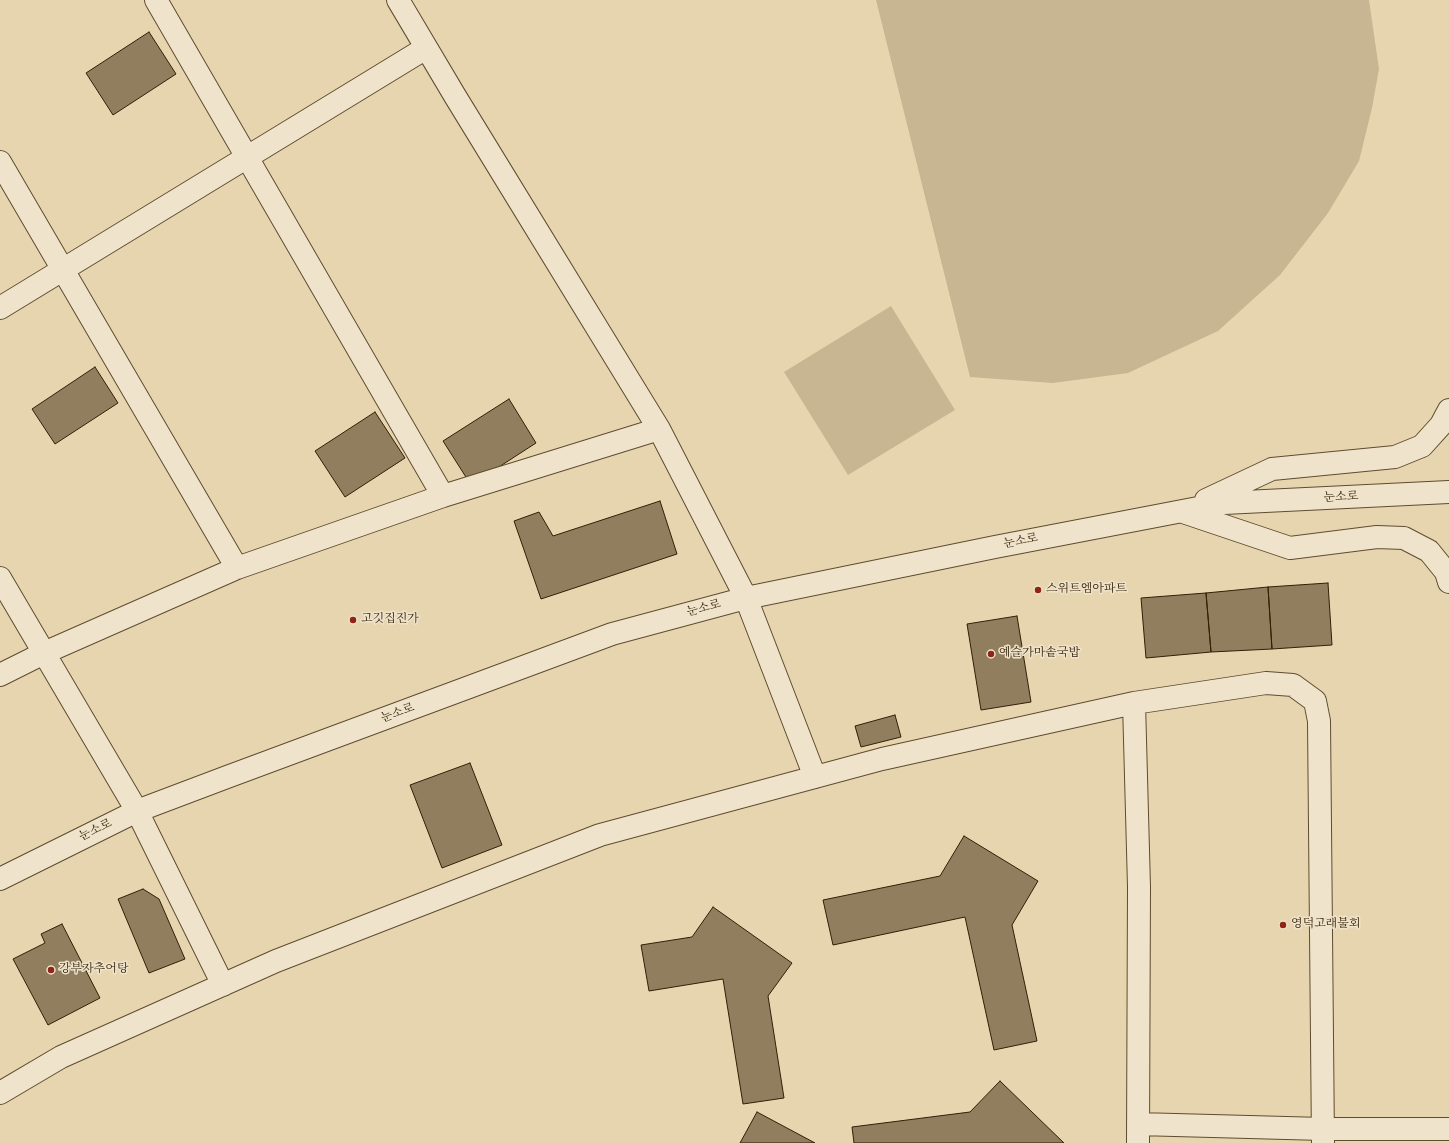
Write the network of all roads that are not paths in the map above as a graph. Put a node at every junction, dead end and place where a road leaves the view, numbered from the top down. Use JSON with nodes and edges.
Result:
{"nodes":[{"id":1,"x":156,"y":0,"type":"edge"},
{"id":2,"x":398,"y":0,"type":"edge"},
{"id":3,"x":426,"y":48,"type":"junction"},
{"id":4,"x":247,"y":157,"type":"junction"},
{"id":5,"x":0,"y":162,"type":"edge"},
{"id":6,"x":63,"y":269,"type":"junction"},
{"id":7,"x":0,"y":308,"type":"edge"},
{"id":8,"x":1449,"y":410,"type":"edge"},
{"id":9,"x":659,"y":429,"type":"junction"},
{"id":10,"x":1449,"y":492,"type":"edge"},
{"id":11,"x":443,"y":496,"type":"junction"},
{"id":12,"x":1182,"y":511,"type":"junction"},
{"id":13,"x":237,"y":568,"type":"junction"},
{"id":14,"x":0,"y":578,"type":"edge"},
{"id":15,"x":1449,"y":582,"type":"edge"},
{"id":16,"x":746,"y":598,"type":"junction"},
{"id":17,"x":44,"y":653,"type":"junction"},
{"id":18,"x":0,"y":675,"type":"edge"},
{"id":19,"x":1134,"y":703,"type":"junction"},
{"id":20,"x":815,"y":776,"type":"junction"},
{"id":21,"x":137,"y":811,"type":"junction"},
{"id":22,"x":0,"y":879,"type":"edge"},
{"id":23,"x":223,"y":985,"type":"junction"},
{"id":24,"x":0,"y":1092,"type":"edge"},
{"id":25,"x":1449,"y":1129,"type":"edge"},
{"id":26,"x":1138,"y":1133,"type":"edge"},
{"id":27,"x":1323,"y":1136,"type":"edge"}],
"edges":[{"from":1,"to":4,"type":"street"},
{"from":2,"to":3,"type":"street"},
{"from":3,"to":4,"type":"street"},
{"from":3,"to":9,"type":"street"},
{"from":4,"to":6,"type":"street"},
{"from":4,"to":11,"type":"street"},
{"from":5,"to":6,"type":"street"},
{"from":6,"to":7,"type":"street"},
{"from":6,"to":13,"type":"street"},
{"from":8,"to":12,"type":"street"},
{"from":9,"to":11,"type":"street"},
{"from":9,"to":16,"type":"street"},
{"from":10,"to":12,"type":"street","name":"눈소로"},
{"from":11,"to":13,"type":"street"},
{"from":12,"to":15,"type":"street"},
{"from":12,"to":16,"type":"street","name":"눈소로"},
{"from":13,"to":17,"type":"street"},
{"from":14,"to":17,"type":"street"},
{"from":16,"to":20,"type":"street"},
{"from":16,"to":21,"type":"street","name":"눈소로"},
{"from":17,"to":18,"type":"street"},
{"from":17,"to":21,"type":"street"},
{"from":19,"to":20,"type":"street"},
{"from":19,"to":26,"type":"street"},
{"from":19,"to":27,"type":"street"},
{"from":20,"to":23,"type":"street"},
{"from":21,"to":22,"type":"street","name":"눈소로"},
{"from":21,"to":23,"type":"street"},
{"from":23,"to":24,"type":"street"},
{"from":25,"to":27,"type":"street"},
{"from":26,"to":27,"type":"street"}]}
